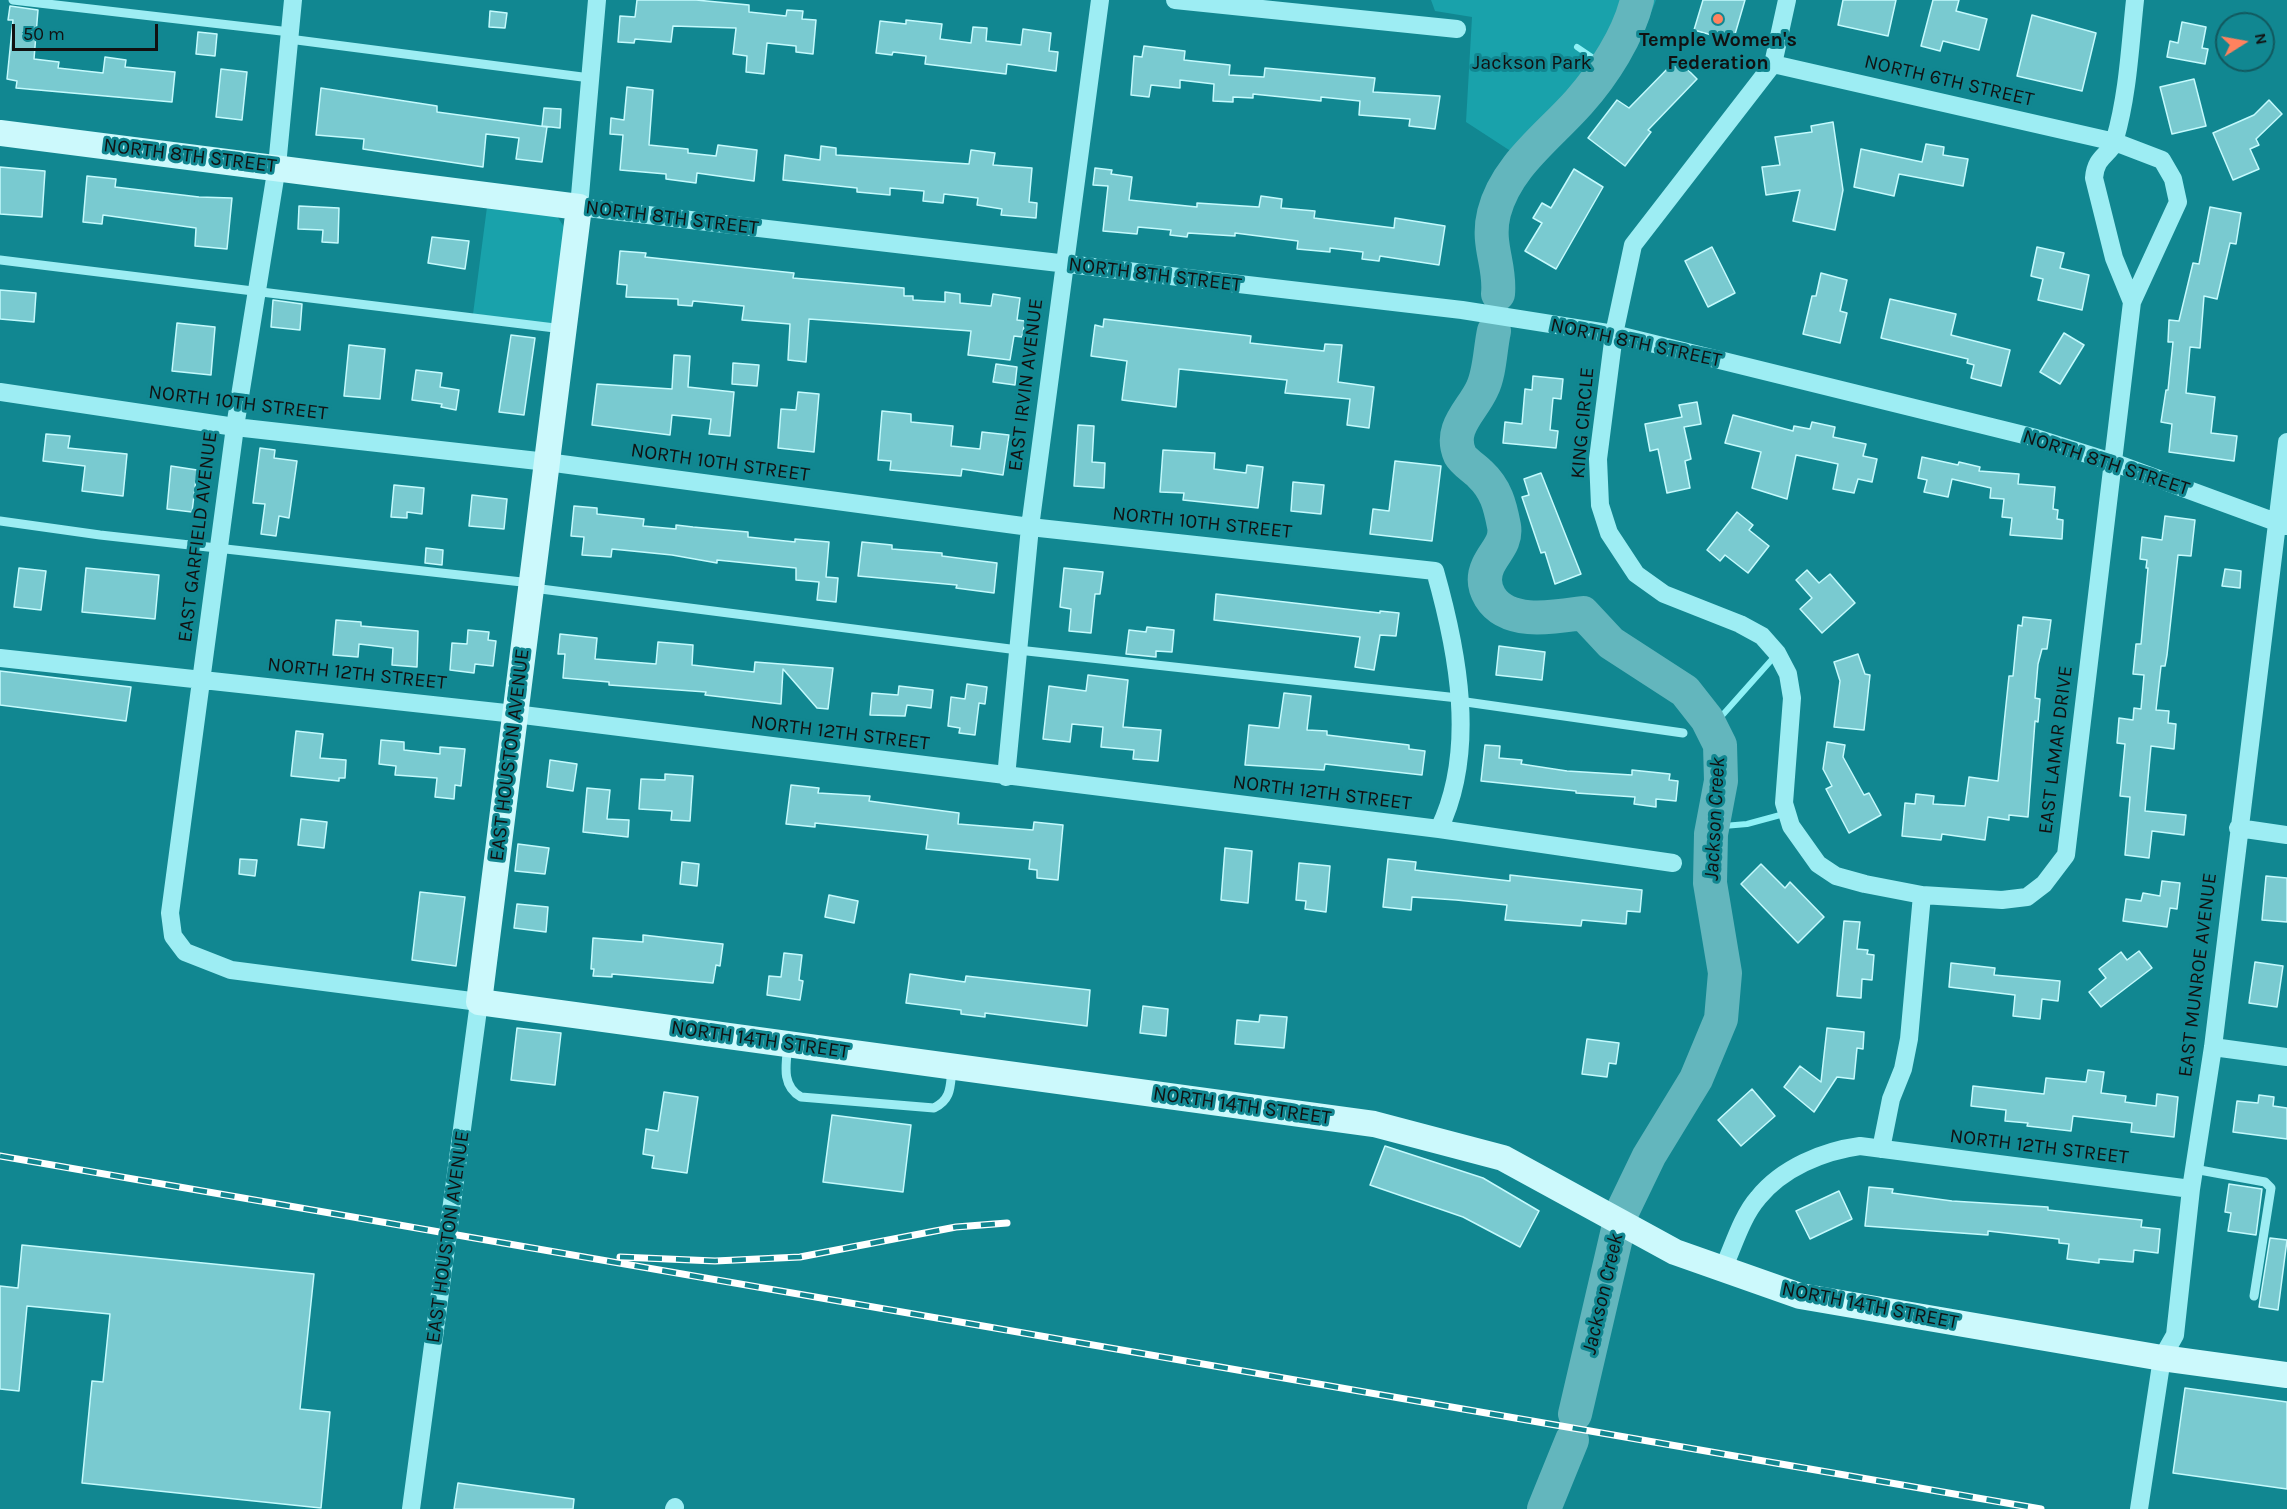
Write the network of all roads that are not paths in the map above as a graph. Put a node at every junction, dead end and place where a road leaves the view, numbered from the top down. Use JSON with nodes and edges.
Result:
{"nodes":[{"id":1,"x":13,"y":0,"type":"edge"},
{"id":2,"x":293,"y":0,"type":"edge"},
{"id":3,"x":597,"y":0,"type":"edge"},
{"id":4,"x":1100,"y":0,"type":"edge"},
{"id":5,"x":1175,"y":0,"type":"edge"},
{"id":6,"x":1786,"y":0,"type":"edge"},
{"id":7,"x":2135,"y":0,"type":"edge"},
{"id":8,"x":1457,"y":29,"type":"dead end"},
{"id":9,"x":289,"y":36,"type":"junction"},
{"id":10,"x":1773,"y":64,"type":"junction"},
{"id":11,"x":590,"y":78,"type":"junction"},
{"id":12,"x":0,"y":133,"type":"edge"},
{"id":13,"x":2115,"y":142,"type":"junction"},
{"id":14,"x":277,"y":166,"type":"junction"},
{"id":15,"x":579,"y":207,"type":"junction"},
{"id":16,"x":0,"y":260,"type":"edge"},
{"id":17,"x":1064,"y":264,"type":"junction"},
{"id":18,"x":257,"y":289,"type":"junction"},
{"id":19,"x":2132,"y":302,"type":"junction"},
{"id":20,"x":564,"y":329,"type":"junction"},
{"id":21,"x":1614,"y":334,"type":"junction"},
{"id":22,"x":0,"y":392,"type":"edge"},
{"id":23,"x":235,"y":427,"type":"junction"},
{"id":24,"x":2287,"y":442,"type":"edge"},
{"id":25,"x":547,"y":462,"type":"junction"},
{"id":26,"x":2115,"y":463,"type":"junction"},
{"id":27,"x":0,"y":521,"type":"edge"},
{"id":28,"x":2282,"y":524,"type":"edge"},
{"id":29,"x":1030,"y":527,"type":"junction"},
{"id":30,"x":220,"y":546,"type":"junction"},
{"id":31,"x":531,"y":586,"type":"junction"},
{"id":32,"x":1018,"y":650,"type":"junction"},
{"id":33,"x":0,"y":658,"type":"edge"},
{"id":34,"x":203,"y":680,"type":"junction"},
{"id":35,"x":1459,"y":699,"type":"junction"},
{"id":36,"x":515,"y":714,"type":"junction"},
{"id":37,"x":1683,"y":733,"type":"dead end"},
{"id":38,"x":1006,"y":777,"type":"junction"},
{"id":39,"x":2238,"y":828,"type":"junction"},
{"id":40,"x":1438,"y":829,"type":"junction"},
{"id":41,"x":2287,"y":834,"type":"edge"},
{"id":42,"x":1673,"y":863,"type":"dead end"},
{"id":43,"x":1922,"y":895,"type":"junction"},
{"id":44,"x":173,"y":936,"type":"joint"},
{"id":45,"x":479,"y":1002,"type":"junction"},
{"id":46,"x":788,"y":1044,"type":"junction"},
{"id":47,"x":2213,"y":1047,"type":"junction"},
{"id":48,"x":2287,"y":1057,"type":"edge"},
{"id":49,"x":953,"y":1066,"type":"junction"},
{"id":50,"x":1881,"y":1149,"type":"junction"},
{"id":51,"x":2194,"y":1169,"type":"junction"},
{"id":52,"x":2191,"y":1189,"type":"junction"},
{"id":53,"x":1723,"y":1269,"type":"junction"},
{"id":54,"x":2254,"y":1296,"type":"dead end"},
{"id":55,"x":2162,"y":1358,"type":"junction"},
{"id":56,"x":2287,"y":1375,"type":"edge"},
{"id":57,"x":411,"y":1509,"type":"edge"},
{"id":58,"x":2139,"y":1509,"type":"edge"}],
"edges":[{"from":1,"to":9,"type":"lane"},
{"from":2,"to":9,"type":"street","name":"EAST GARFIELD AVENUE"},
{"from":3,"to":11,"type":"street","name":"EAST HOUSTON AVENUE"},
{"from":4,"to":17,"type":"street","name":"EAST IRVIN AVENUE"},
{"from":5,"to":8,"type":"street"},
{"from":6,"to":10,"type":"street","name":"KING CIRCLE"},
{"from":7,"to":13,"type":"street","name":"EAST LAMAR DRIVE"},
{"from":9,"to":11,"type":"lane"},
{"from":9,"to":14,"type":"street","name":"EAST GARFIELD AVENUE"},
{"from":10,"to":13,"type":"street","name":"NORTH 6TH STREET"},
{"from":10,"to":21,"type":"street","name":"KING CIRCLE"},
{"from":11,"to":15,"type":"street","name":"EAST HOUSTON AVENUE"},
{"from":12,"to":14,"type":"street","name":"NORTH 8TH STREET"},
{"from":13,"to":19,"type":"street","name":"EAST LAMAR DRIVE"},
{"from":13,"to":19,"type":"street","name":"EAST LAMAR DRIVE"},
{"from":14,"to":15,"type":"street","name":"NORTH 8TH STREET"},
{"from":14,"to":18,"type":"street","name":"EAST GARFIELD AVENUE"},
{"from":15,"to":17,"type":"street","name":"NORTH 8TH STREET"},
{"from":15,"to":20,"type":"street","name":"EAST HOUSTON AVENUE"},
{"from":16,"to":18,"type":"lane"},
{"from":17,"to":21,"type":"street","name":"NORTH 8TH STREET"},
{"from":17,"to":29,"type":"street","name":"EAST IRVIN AVENUE"},
{"from":18,"to":20,"type":"lane"},
{"from":18,"to":23,"type":"street","name":"EAST GARFIELD AVENUE"},
{"from":19,"to":26,"type":"street","name":"EAST LAMAR DRIVE"},
{"from":20,"to":25,"type":"street","name":"EAST HOUSTON AVENUE"},
{"from":21,"to":26,"type":"street","name":"NORTH 8TH STREET"},
{"from":21,"to":43,"type":"street","name":"KING CIRCLE"},
{"from":22,"to":23,"type":"street","name":"NORTH 10TH STREET"},
{"from":23,"to":25,"type":"street","name":"NORTH 10TH STREET"},
{"from":23,"to":30,"type":"street","name":"EAST GARFIELD AVENUE"},
{"from":24,"to":28,"type":"street","name":"EAST MUNROE AVENUE"},
{"from":25,"to":29,"type":"street","name":"NORTH 10TH STREET"},
{"from":25,"to":31,"type":"street","name":"EAST HOUSTON AVENUE"},
{"from":26,"to":28,"type":"street","name":"NORTH 8TH STREET"},
{"from":26,"to":43,"type":"street","name":"EAST LAMAR DRIVE"},
{"from":27,"to":30,"type":"lane"},
{"from":28,"to":39,"type":"street","name":"EAST MUNROE AVENUE"},
{"from":29,"to":32,"type":"street","name":"EAST IRVIN AVENUE"},
{"from":29,"to":35,"type":"street","name":"NORTH 10TH STREET"},
{"from":30,"to":31,"type":"lane"},
{"from":30,"to":34,"type":"street","name":"EAST GARFIELD AVENUE"},
{"from":31,"to":32,"type":"lane"},
{"from":31,"to":36,"type":"street","name":"EAST HOUSTON AVENUE"},
{"from":32,"to":35,"type":"lane"},
{"from":32,"to":38,"type":"street","name":"EAST IRVIN AVENUE"},
{"from":33,"to":34,"type":"street","name":"NORTH 12TH STREET"},
{"from":34,"to":36,"type":"street","name":"NORTH 12TH STREET"},
{"from":34,"to":44,"type":"street","name":"EAST GARFIELD AVENUE"},
{"from":35,"to":37,"type":"lane"},
{"from":35,"to":40,"type":"street"},
{"from":36,"to":38,"type":"street","name":"NORTH 12TH STREET"},
{"from":36,"to":45,"type":"street","name":"EAST HOUSTON AVENUE"},
{"from":38,"to":40,"type":"street","name":"NORTH 12TH STREET"},
{"from":39,"to":41,"type":"street"},
{"from":39,"to":47,"type":"street","name":"EAST MUNROE AVENUE"},
{"from":40,"to":42,"type":"street","name":"NORTH 12TH STREET"},
{"from":43,"to":50,"type":"street"},
{"from":44,"to":45,"type":"street","name":"NORTH 14TH STREET"},
{"from":45,"to":46,"type":"street","name":"NORTH 14TH STREET"},
{"from":45,"to":57,"type":"street","name":"EAST HOUSTON AVENUE"},
{"from":46,"to":49,"type":"street","name":"NORTH 14TH STREET"},
{"from":46,"to":49,"type":"lane"},
{"from":47,"to":48,"type":"street"},
{"from":47,"to":51,"type":"street","name":"EAST MUNROE AVENUE"},
{"from":49,"to":53,"type":"street","name":"NORTH 14TH STREET"},
{"from":50,"to":52,"type":"street","name":"NORTH 12TH STREET"},
{"from":50,"to":53,"type":"street"},
{"from":51,"to":52,"type":"street","name":"EAST MUNROE AVENUE"},
{"from":51,"to":54,"type":"lane"},
{"from":52,"to":55,"type":"street","name":"EAST MUNROE AVENUE"},
{"from":53,"to":55,"type":"street","name":"NORTH 14TH STREET"},
{"from":55,"to":56,"type":"street","name":"NORTH 14TH STREET"},
{"from":55,"to":58,"type":"street","name":"EAST MUNROE AVENUE"}]}
